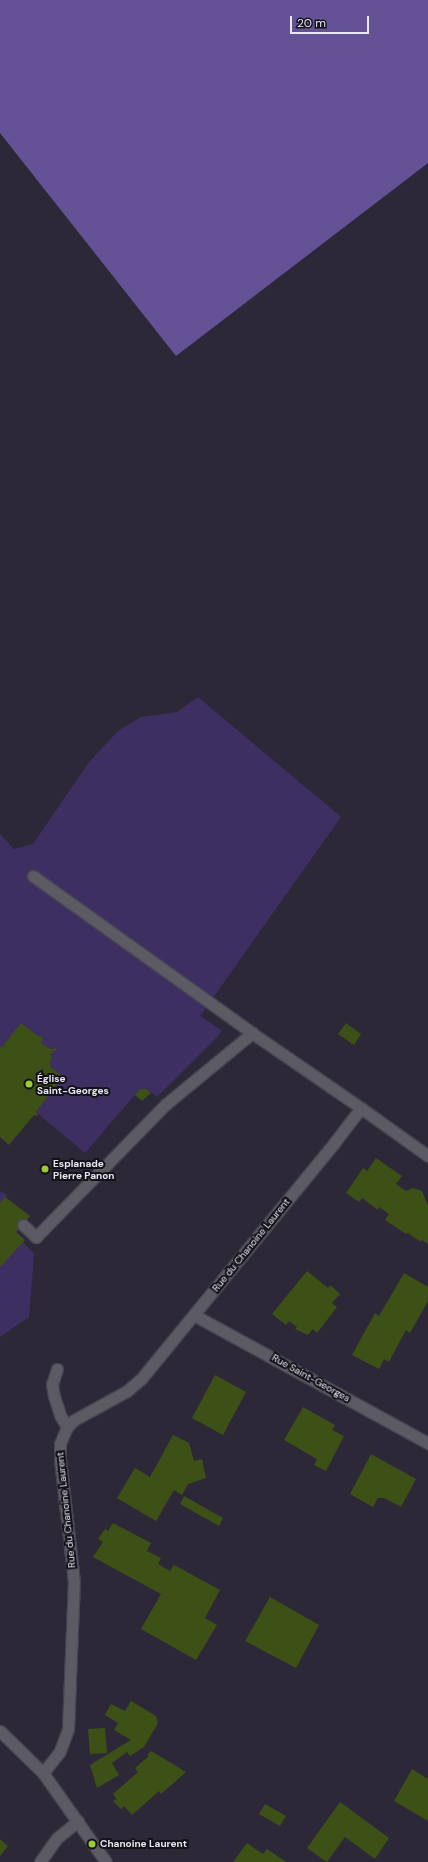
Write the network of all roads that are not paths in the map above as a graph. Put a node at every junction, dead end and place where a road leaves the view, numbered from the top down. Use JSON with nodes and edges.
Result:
{"nodes":[{"id":1,"x":33,"y":876,"type":"dead end"},
{"id":2,"x":252,"y":1033,"type":"junction"},
{"id":3,"x":361,"y":1108,"type":"junction"},
{"id":4,"x":428,"y":1156,"type":"edge"},
{"id":5,"x":23,"y":1225,"type":"dead end"},
{"id":6,"x":194,"y":1315,"type":"junction"},
{"id":7,"x":57,"y":1369,"type":"dead end"},
{"id":8,"x":66,"y":1427,"type":"junction"},
{"id":9,"x":428,"y":1443,"type":"edge"},
{"id":10,"x":0,"y":1732,"type":"edge"},
{"id":11,"x":43,"y":1773,"type":"junction"},
{"id":12,"x":78,"y":1821,"type":"junction"},
{"id":13,"x":40,"y":1862,"type":"edge"},
{"id":14,"x":106,"y":1862,"type":"edge"}],
"edges":[{"from":1,"to":2,"type":"street"},
{"from":2,"to":3,"type":"street"},
{"from":2,"to":5,"type":"street"},
{"from":3,"to":4,"type":"street"},
{"from":3,"to":6,"type":"street","name":"Rue du Chanoine Laurent"},
{"from":6,"to":8,"type":"street","name":"Rue du Chanoine Laurent"},
{"from":6,"to":9,"type":"street","name":"Rue Saint-Georges"},
{"from":7,"to":8,"type":"street"},
{"from":8,"to":11,"type":"street","name":"Rue du Chanoine Laurent"},
{"from":10,"to":11,"type":"street"},
{"from":11,"to":12,"type":"street"},
{"from":12,"to":13,"type":"street"},
{"from":12,"to":14,"type":"street"}]}
